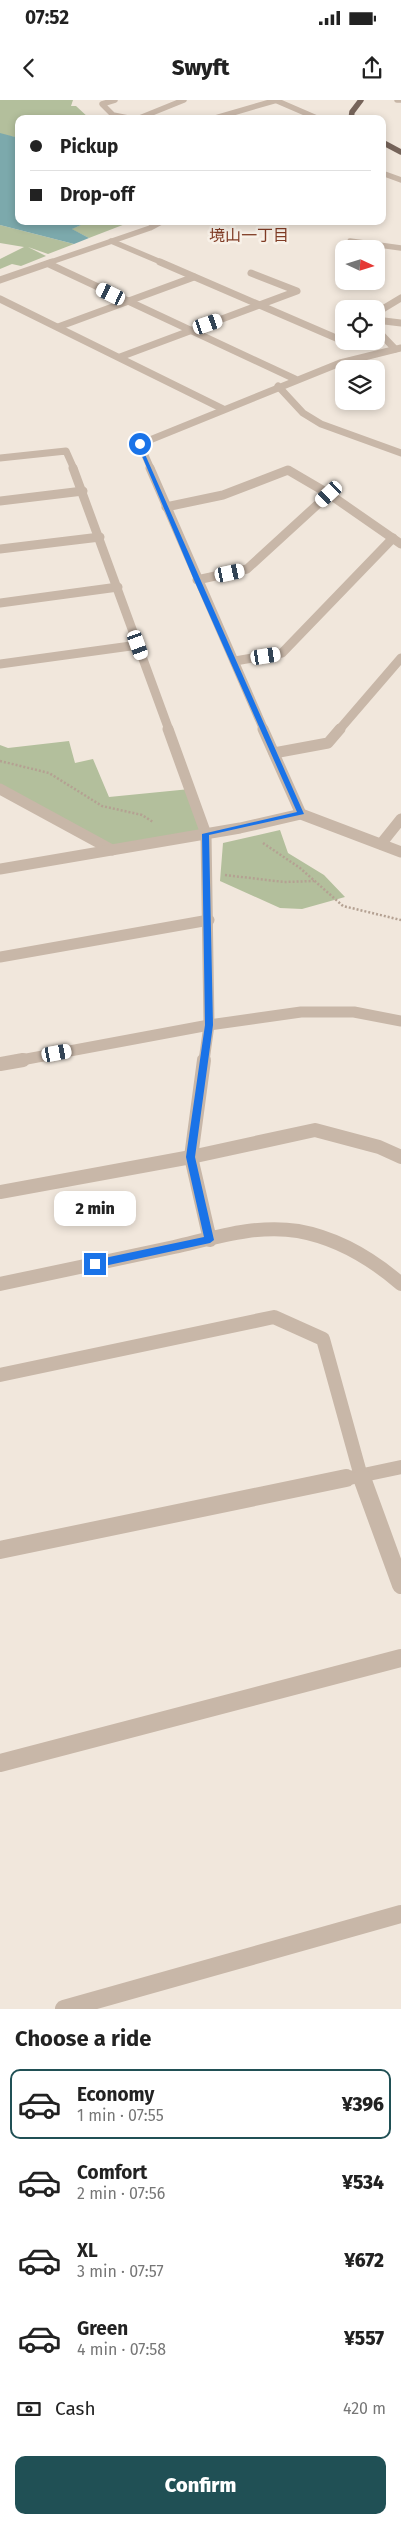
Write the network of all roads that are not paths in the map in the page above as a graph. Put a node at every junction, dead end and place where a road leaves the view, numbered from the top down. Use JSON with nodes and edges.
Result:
{"nodes":[{"id":1,"x":115,"y":100,"type":"edge"},
{"id":2,"x":184,"y":100,"type":"edge"},
{"id":3,"x":276,"y":100,"type":"edge"},
{"id":4,"x":361,"y":100,"type":"edge"},
{"id":5,"x":397,"y":100,"type":"edge"},
{"id":6,"x":401,"y":100,"type":"edge"},
{"id":7,"x":113,"y":115,"type":"edge"},
{"id":8,"x":147,"y":115,"type":"edge"},
{"id":9,"x":225,"y":115,"type":"edge"},
{"id":10,"x":310,"y":115,"type":"edge"},
{"id":11,"x":352,"y":115,"type":"edge"},
{"id":12,"x":386,"y":144,"type":"edge"},
{"id":13,"x":401,"y":152,"type":"edge"},
{"id":14,"x":386,"y":174,"type":"edge"},
{"id":15,"x":401,"y":180,"type":"edge"},
{"id":16,"x":156,"y":225,"type":"edge"},
{"id":17,"x":111,"y":241,"type":"junction"},
{"id":18,"x":385,"y":246,"type":"edge"},
{"id":19,"x":401,"y":248,"type":"edge"},
{"id":20,"x":49,"y":264,"type":"junction"},
{"id":21,"x":251,"y":273,"type":"dead end"},
{"id":22,"x":194,"y":277,"type":"junction"},
{"id":23,"x":0,"y":280,"type":"edge"},
{"id":24,"x":401,"y":298,"type":"edge"},
{"id":25,"x":0,"y":299,"type":"edge"},
{"id":26,"x":127,"y":301,"type":"junction"},
{"id":27,"x":260,"y":306,"type":"junction"},
{"id":28,"x":385,"y":308,"type":"edge"},
{"id":29,"x":385,"y":321,"type":"edge"},
{"id":30,"x":401,"y":323,"type":"edge"},
{"id":31,"x":58,"y":327,"type":"junction"},
{"id":32,"x":190,"y":330,"type":"junction"},
{"id":33,"x":385,"y":337,"type":"edge"},
{"id":34,"x":335,"y":338,"type":"edge"},
{"id":35,"x":398,"y":349,"type":"edge"},
{"id":36,"x":120,"y":357,"type":"junction"},
{"id":37,"x":295,"y":379,"type":"junction"},
{"id":38,"x":278,"y":386,"type":"junction"},
{"id":39,"x":223,"y":409,"type":"junction"},
{"id":40,"x":401,"y":453,"type":"edge"},
{"id":41,"x":0,"y":458,"type":"edge"},
{"id":42,"x":83,"y":491,"type":"junction"},
{"id":43,"x":329,"y":494,"type":"junction"},
{"id":44,"x":0,"y":501,"type":"edge"},
{"id":45,"x":166,"y":506,"type":"junction"},
{"id":46,"x":100,"y":537,"type":"junction"},
{"id":47,"x":393,"y":538,"type":"junction"},
{"id":48,"x":401,"y":544,"type":"edge"},
{"id":49,"x":0,"y":549,"type":"edge"},
{"id":50,"x":197,"y":580,"type":"junction"},
{"id":51,"x":118,"y":587,"type":"junction"},
{"id":52,"x":0,"y":603,"type":"edge"},
{"id":53,"x":138,"y":645,"type":"junction"},
{"id":54,"x":401,"y":658,"type":"edge"},
{"id":55,"x":234,"y":661,"type":"junction"},
{"id":56,"x":0,"y":664,"type":"edge"},
{"id":57,"x":274,"y":753,"type":"junction"},
{"id":58,"x":0,"y":789,"type":"edge"},
{"id":59,"x":301,"y":814,"type":"junction"},
{"id":60,"x":401,"y":819,"type":"edge"},
{"id":61,"x":206,"y":834,"type":"junction"},
{"id":62,"x":381,"y":844,"type":"junction"},
{"id":63,"x":112,"y":850,"type":"junction"},
{"id":64,"x":401,"y":852,"type":"edge"},
{"id":65,"x":0,"y":869,"type":"edge"},
{"id":66,"x":209,"y":920,"type":"junction"},
{"id":67,"x":0,"y":957,"type":"edge"},
{"id":68,"x":401,"y":1022,"type":"edge"},
{"id":69,"x":209,"y":1025,"type":"junction"},
{"id":70,"x":0,"y":1064,"type":"edge"},
{"id":71,"x":191,"y":1157,"type":"junction"},
{"id":72,"x":401,"y":1157,"type":"edge"},
{"id":73,"x":0,"y":1192,"type":"edge"},
{"id":74,"x":210,"y":1240,"type":"junction"},
{"id":75,"x":0,"y":1284,"type":"edge"},
{"id":76,"x":401,"y":1284,"type":"edge"},
{"id":77,"x":0,"y":1374,"type":"edge"},
{"id":78,"x":401,"y":1466,"type":"edge"},
{"id":79,"x":361,"y":1476,"type":"junction"},
{"id":80,"x":0,"y":1550,"type":"edge"},
{"id":81,"x":401,"y":1585,"type":"edge"},
{"id":82,"x":401,"y":1658,"type":"edge"},
{"id":83,"x":0,"y":1763,"type":"edge"},
{"id":84,"x":401,"y":1914,"type":"edge"},
{"id":85,"x":64,"y":2009,"type":"edge"}],
"edges":[{"from":1,"to":7,"type":"street"},
{"from":2,"to":8,"type":"street"},
{"from":3,"to":9,"type":"street"},
{"from":3,"to":10,"type":"street"},
{"from":4,"to":11,"type":"main road"},
{"from":5,"to":6,"type":"street"},
{"from":12,"to":13,"type":"main road"},
{"from":14,"to":15,"type":"street"},
{"from":16,"to":17,"type":"street"},
{"from":17,"to":20,"type":"street"},
{"from":17,"to":22,"type":"street"},
{"from":18,"to":19,"type":"street"},
{"from":20,"to":23,"type":"street"},
{"from":20,"to":26,"type":"street"},
{"from":21,"to":27,"type":"street"},
{"from":22,"to":26,"type":"street"},
{"from":22,"to":27,"type":"street"},
{"from":24,"to":28,"type":"street"},
{"from":25,"to":31,"type":"street"},
{"from":26,"to":31,"type":"street"},
{"from":26,"to":32,"type":"street"},
{"from":27,"to":32,"type":"street"},
{"from":27,"to":34,"type":"street"},
{"from":29,"to":30,"type":"street"},
{"from":31,"to":36,"type":"street"},
{"from":32,"to":36,"type":"street"},
{"from":32,"to":37,"type":"street"},
{"from":33,"to":35,"type":"street"},
{"from":35,"to":37,"type":"street"},
{"from":36,"to":39,"type":"street"},
{"from":37,"to":38,"type":"street"},
{"from":38,"to":39,"type":"street"},
{"from":38,"to":40,"type":"street"},
{"from":39,"to":45,"type":"street"},
{"from":41,"to":42,"type":"street"},
{"from":42,"to":44,"type":"street"},
{"from":42,"to":46,"type":"street"},
{"from":43,"to":45,"type":"street"},
{"from":43,"to":47,"type":"street"},
{"from":43,"to":50,"type":"street"},
{"from":45,"to":50,"type":"street"},
{"from":46,"to":49,"type":"street"},
{"from":46,"to":51,"type":"street"},
{"from":47,"to":48,"type":"street"},
{"from":47,"to":55,"type":"street"},
{"from":50,"to":55,"type":"street"},
{"from":51,"to":52,"type":"street"},
{"from":51,"to":53,"type":"street"},
{"from":53,"to":56,"type":"street"},
{"from":53,"to":61,"type":"street"},
{"from":54,"to":57,"type":"street"},
{"from":55,"to":57,"type":"street"},
{"from":57,"to":59,"type":"street"},
{"from":58,"to":63,"type":"street"},
{"from":59,"to":61,"type":"street"},
{"from":59,"to":62,"type":"street"},
{"from":60,"to":62,"type":"street"},
{"from":61,"to":63,"type":"street"},
{"from":61,"to":66,"type":"street"},
{"from":62,"to":64,"type":"street"},
{"from":63,"to":65,"type":"street"},
{"from":66,"to":67,"type":"street"},
{"from":66,"to":69,"type":"street"},
{"from":68,"to":69,"type":"street"},
{"from":69,"to":70,"type":"street"},
{"from":69,"to":71,"type":"street"},
{"from":71,"to":72,"type":"street"},
{"from":71,"to":73,"type":"street"},
{"from":71,"to":74,"type":"street"},
{"from":74,"to":75,"type":"street"},
{"from":74,"to":76,"type":"street"},
{"from":77,"to":79,"type":"street"},
{"from":78,"to":79,"type":"street"},
{"from":79,"to":80,"type":"street"},
{"from":79,"to":81,"type":"street"},
{"from":82,"to":83,"type":"street"},
{"from":84,"to":85,"type":"street"}]}
